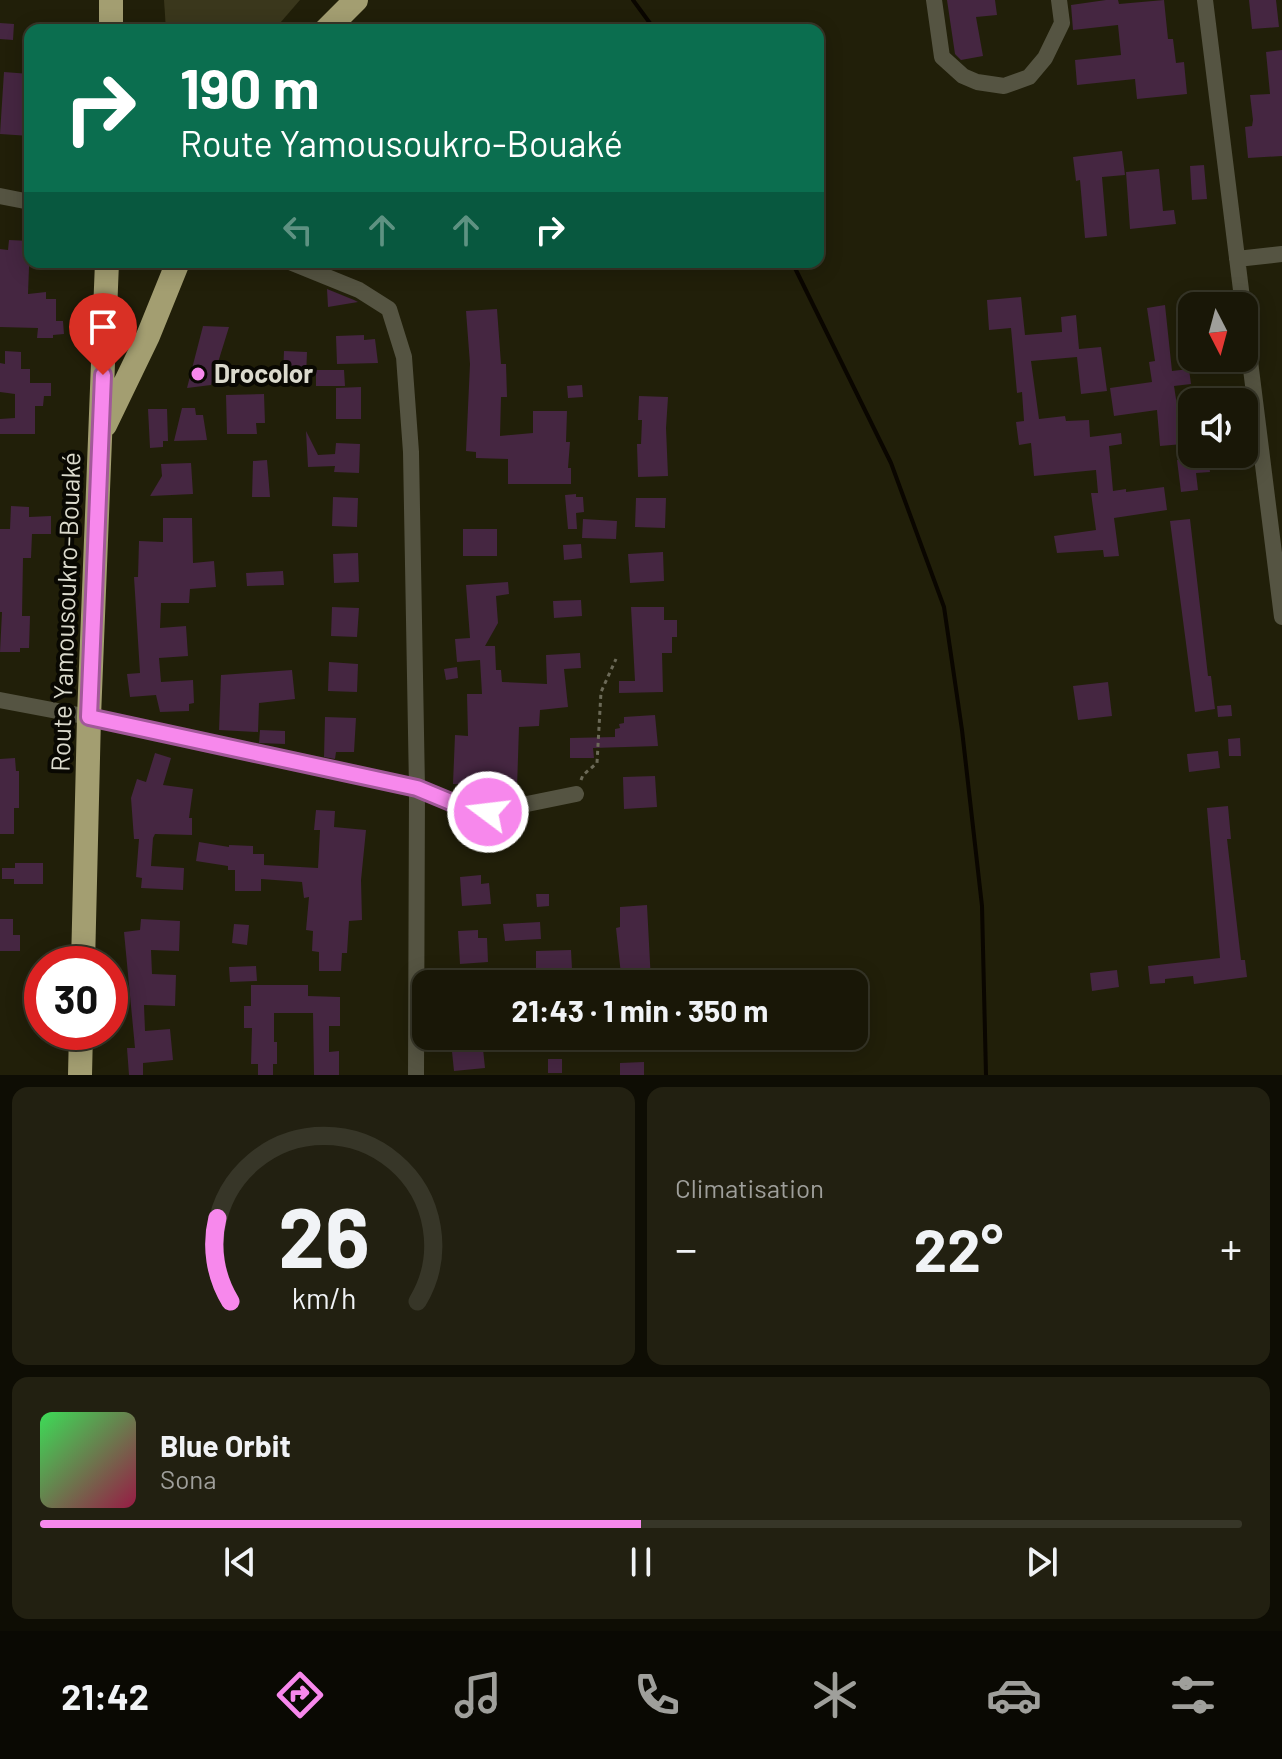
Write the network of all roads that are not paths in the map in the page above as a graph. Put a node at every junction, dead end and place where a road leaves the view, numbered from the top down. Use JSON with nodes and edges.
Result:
{"nodes":[{"id":1,"x":111,"y":0,"type":"edge"},
{"id":2,"x":356,"y":0,"type":"edge"},
{"id":3,"x":934,"y":0,"type":"edge"},
{"id":4,"x":1059,"y":0,"type":"edge"},
{"id":5,"x":1205,"y":0,"type":"edge"},
{"id":6,"x":111,"y":24,"type":"edge"},
{"id":7,"x":332,"y":24,"type":"edge"},
{"id":8,"x":0,"y":196,"type":"edge"},
{"id":9,"x":24,"y":201,"type":"edge"},
{"id":10,"x":1282,"y":254,"type":"edge"},
{"id":11,"x":1237,"y":259,"type":"junction"},
{"id":12,"x":107,"y":268,"type":"edge"},
{"id":13,"x":176,"y":268,"type":"edge"},
{"id":14,"x":305,"y":268,"type":"edge"},
{"id":15,"x":1241,"y":292,"type":"edge"},
{"id":16,"x":1251,"y":372,"type":"edge"},
{"id":17,"x":102,"y":431,"type":"junction"},
{"id":18,"x":1282,"y":617,"type":"edge"},
{"id":19,"x":0,"y":700,"type":"edge"},
{"id":20,"x":89,"y":717,"type":"junction"},
{"id":21,"x":417,"y":788,"type":"junction"},
{"id":22,"x":576,"y":794,"type":"road end"},
{"id":23,"x":83,"y":946,"type":"edge"},
{"id":24,"x":81,"y":1050,"type":"edge"},
{"id":25,"x":80,"y":1075,"type":"edge"},
{"id":26,"x":416,"y":1075,"type":"edge"}],
"edges":[{"from":1,"to":6,"type":"highway"},
{"from":2,"to":7,"type":"highway"},
{"from":3,"to":4,"type":"street"},
{"from":5,"to":11,"type":"street"},
{"from":8,"to":9,"type":"street"},
{"from":10,"to":11,"type":"street"},
{"from":11,"to":15,"type":"street"},
{"from":12,"to":17,"type":"highway","name":"Route Yamousoukro-Bouaké"},
{"from":13,"to":17,"type":"highway"},
{"from":14,"to":21,"type":"street"},
{"from":16,"to":18,"type":"street"},
{"from":17,"to":20,"type":"highway","name":"Route Yamousoukro-Bouaké"},
{"from":19,"to":20,"type":"street"},
{"from":20,"to":21,"type":"street"},
{"from":20,"to":23,"type":"highway","name":"Route Yamousoukro-Bouaké"},
{"from":21,"to":22,"type":"street"},
{"from":21,"to":26,"type":"street"},
{"from":24,"to":25,"type":"highway"}]}
